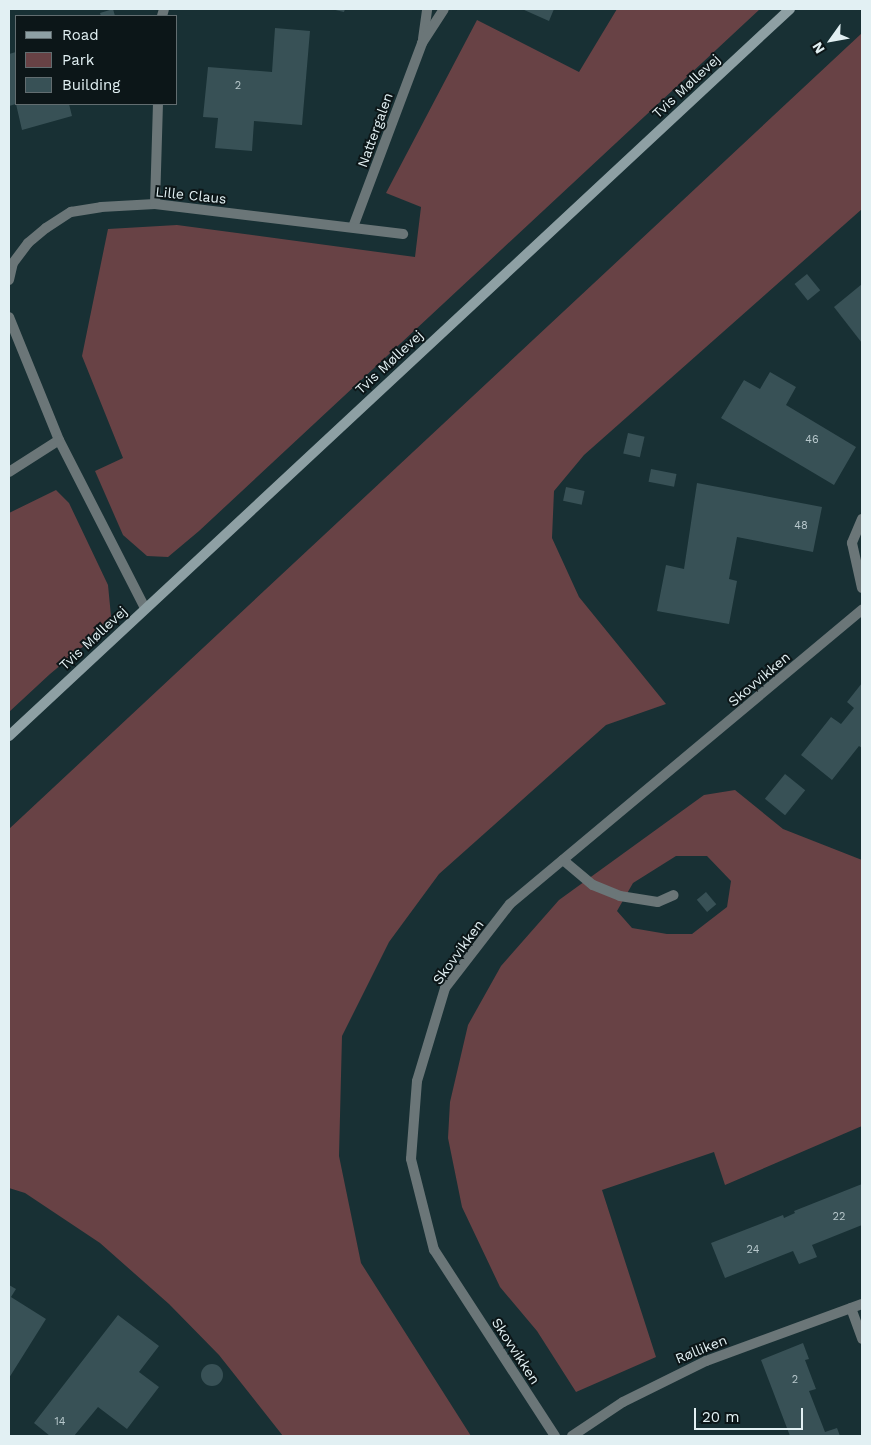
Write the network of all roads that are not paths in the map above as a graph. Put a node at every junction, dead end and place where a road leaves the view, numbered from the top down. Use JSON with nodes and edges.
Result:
{"nodes":[{"id":1,"x":427,"y":9,"type":"edge"},
{"id":2,"x":444,"y":9,"type":"edge"},
{"id":3,"x":790,"y":9,"type":"edge"},
{"id":4,"x":422,"y":43,"type":"junction"},
{"id":5,"x":158,"y":105,"type":"edge"},
{"id":6,"x":156,"y":204,"type":"junction"},
{"id":7,"x":353,"y":227,"type":"junction"},
{"id":8,"x":403,"y":234,"type":"dead end"},
{"id":9,"x":11,"y":262,"type":"edge"},
{"id":10,"x":9,"y":280,"type":"edge"},
{"id":11,"x":9,"y":317,"type":"edge"},
{"id":12,"x":59,"y":440,"type":"junction"},
{"id":13,"x":9,"y":472,"type":"edge"},
{"id":14,"x":862,"y":519,"type":"edge"},
{"id":15,"x":862,"y":588,"type":"edge"},
{"id":16,"x":145,"y":608,"type":"junction"},
{"id":17,"x":862,"y":610,"type":"edge"},
{"id":18,"x":9,"y":736,"type":"edge"},
{"id":19,"x":563,"y":860,"type":"junction"},
{"id":20,"x":674,"y":895,"type":"dead end"},
{"id":21,"x":862,"y":1304,"type":"edge"},
{"id":22,"x":851,"y":1308,"type":"junction"},
{"id":23,"x":862,"y":1340,"type":"edge"},
{"id":24,"x":555,"y":1436,"type":"edge"},
{"id":25,"x":572,"y":1436,"type":"edge"}],
"edges":[{"from":1,"to":4,"type":"street","name":"Nattergalen"},
{"from":2,"to":4,"type":"street","name":"Nattergalen"},
{"from":3,"to":16,"type":"street","name":"Tvis Møllevej"},
{"from":4,"to":7,"type":"street","name":"Nattergalen"},
{"from":5,"to":6,"type":"street"},
{"from":6,"to":7,"type":"street","name":"Lille Claus"},
{"from":6,"to":9,"type":"street","name":"Lille Claus"},
{"from":7,"to":8,"type":"street","name":"Lille Claus"},
{"from":9,"to":10,"type":"street","name":"Lille Claus"},
{"from":11,"to":12,"type":"street"},
{"from":12,"to":13,"type":"street"},
{"from":12,"to":16,"type":"street"},
{"from":14,"to":15,"type":"street"},
{"from":16,"to":18,"type":"street","name":"Tvis Møllevej"},
{"from":17,"to":19,"type":"street","name":"Skovvikken"},
{"from":19,"to":20,"type":"street"},
{"from":19,"to":24,"type":"street","name":"Skovvikken"},
{"from":21,"to":22,"type":"street","name":"Rølliken"},
{"from":22,"to":23,"type":"street"},
{"from":22,"to":25,"type":"street","name":"Rølliken"}]}
